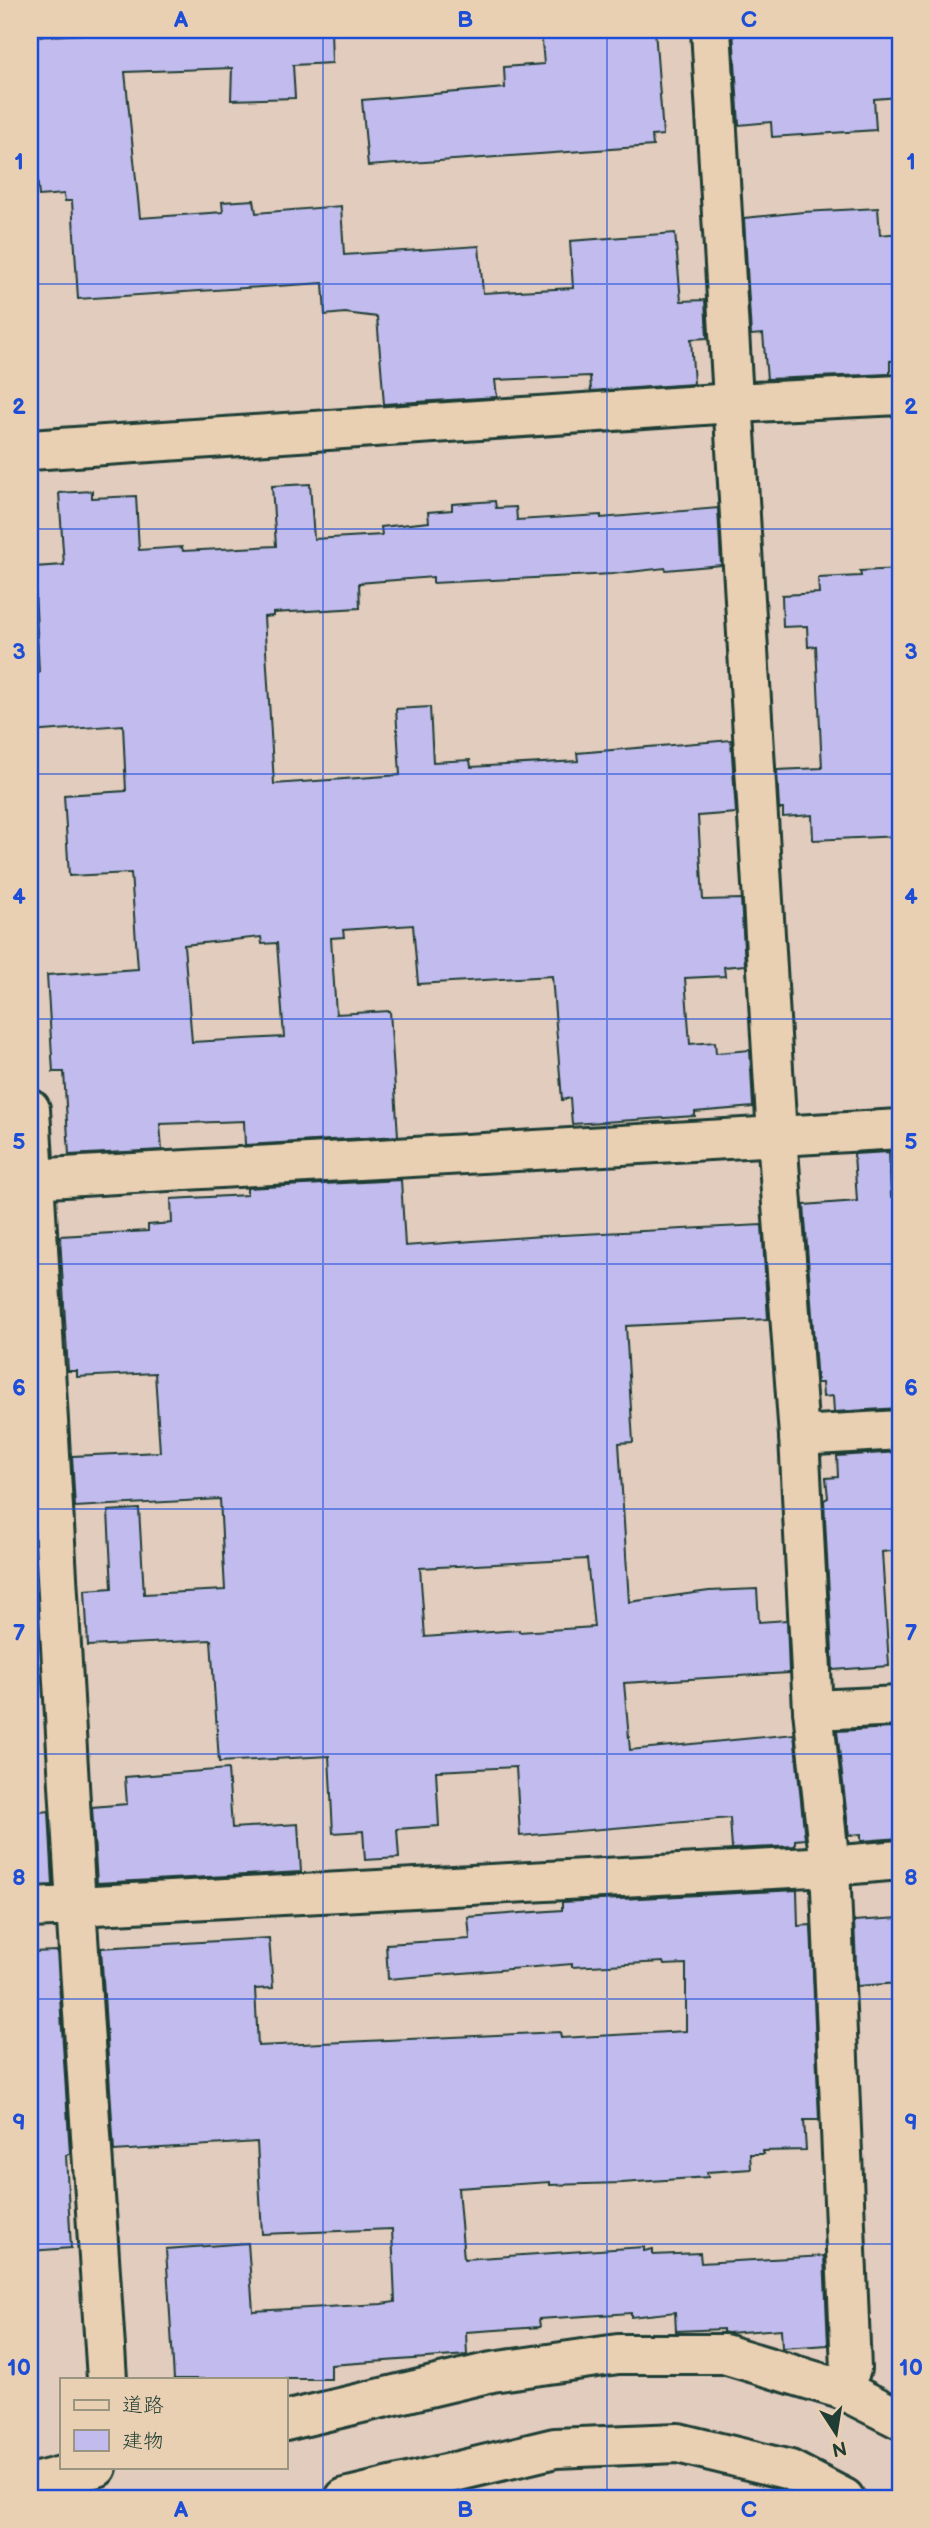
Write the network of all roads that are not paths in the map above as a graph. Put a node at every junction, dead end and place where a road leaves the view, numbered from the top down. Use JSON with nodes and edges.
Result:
{"nodes":[{"id":1,"x":711,"y":30,"type":"edge"},
{"id":2,"x":900,"y":395,"type":"edge"},
{"id":3,"x":733,"y":403,"type":"junction"},
{"id":4,"x":30,"y":450,"type":"edge"},
{"id":5,"x":30,"y":1109,"type":"edge"},
{"id":6,"x":900,"y":1129,"type":"edge"},
{"id":7,"x":778,"y":1136,"type":"junction"},
{"id":8,"x":32,"y":1179,"type":"edge"},
{"id":9,"x":900,"y":1430,"type":"edge"},
{"id":10,"x":799,"y":1436,"type":"junction"},
{"id":11,"x":900,"y":1706,"type":"edge"},
{"id":12,"x":813,"y":1710,"type":"junction"},
{"id":13,"x":900,"y":1860,"type":"edge"},
{"id":14,"x":830,"y":1866,"type":"junction"},
{"id":15,"x":76,"y":1906,"type":"junction"},
{"id":16,"x":30,"y":1909,"type":"edge"},
{"id":17,"x":107,"y":2378,"type":"edge"},
{"id":18,"x":841,"y":2389,"type":"junction"},
{"id":19,"x":900,"y":2419,"type":"edge"},
{"id":20,"x":287,"y":2421,"type":"edge"},
{"id":21,"x":93,"y":2468,"type":"edge"},
{"id":22,"x":30,"y":2484,"type":"edge"},
{"id":23,"x":345,"y":2498,"type":"edge"},
{"id":24,"x":844,"y":2498,"type":"edge"}],
"edges":[{"from":1,"to":3,"type":"street"},
{"from":2,"to":3,"type":"street"},
{"from":3,"to":4,"type":"street"},
{"from":3,"to":7,"type":"street"},
{"from":5,"to":8,"type":"street"},
{"from":6,"to":7,"type":"street"},
{"from":7,"to":8,"type":"street"},
{"from":7,"to":10,"type":"street"},
{"from":8,"to":15,"type":"street"},
{"from":9,"to":10,"type":"street"},
{"from":10,"to":12,"type":"street"},
{"from":11,"to":12,"type":"street"},
{"from":12,"to":14,"type":"street"},
{"from":13,"to":14,"type":"street"},
{"from":14,"to":15,"type":"street"},
{"from":14,"to":18,"type":"street"},
{"from":15,"to":16,"type":"street"},
{"from":15,"to":17,"type":"street"},
{"from":18,"to":19,"type":"street"},
{"from":18,"to":20,"type":"street"},
{"from":21,"to":22,"type":"street"},
{"from":23,"to":24,"type":"street"}]}
